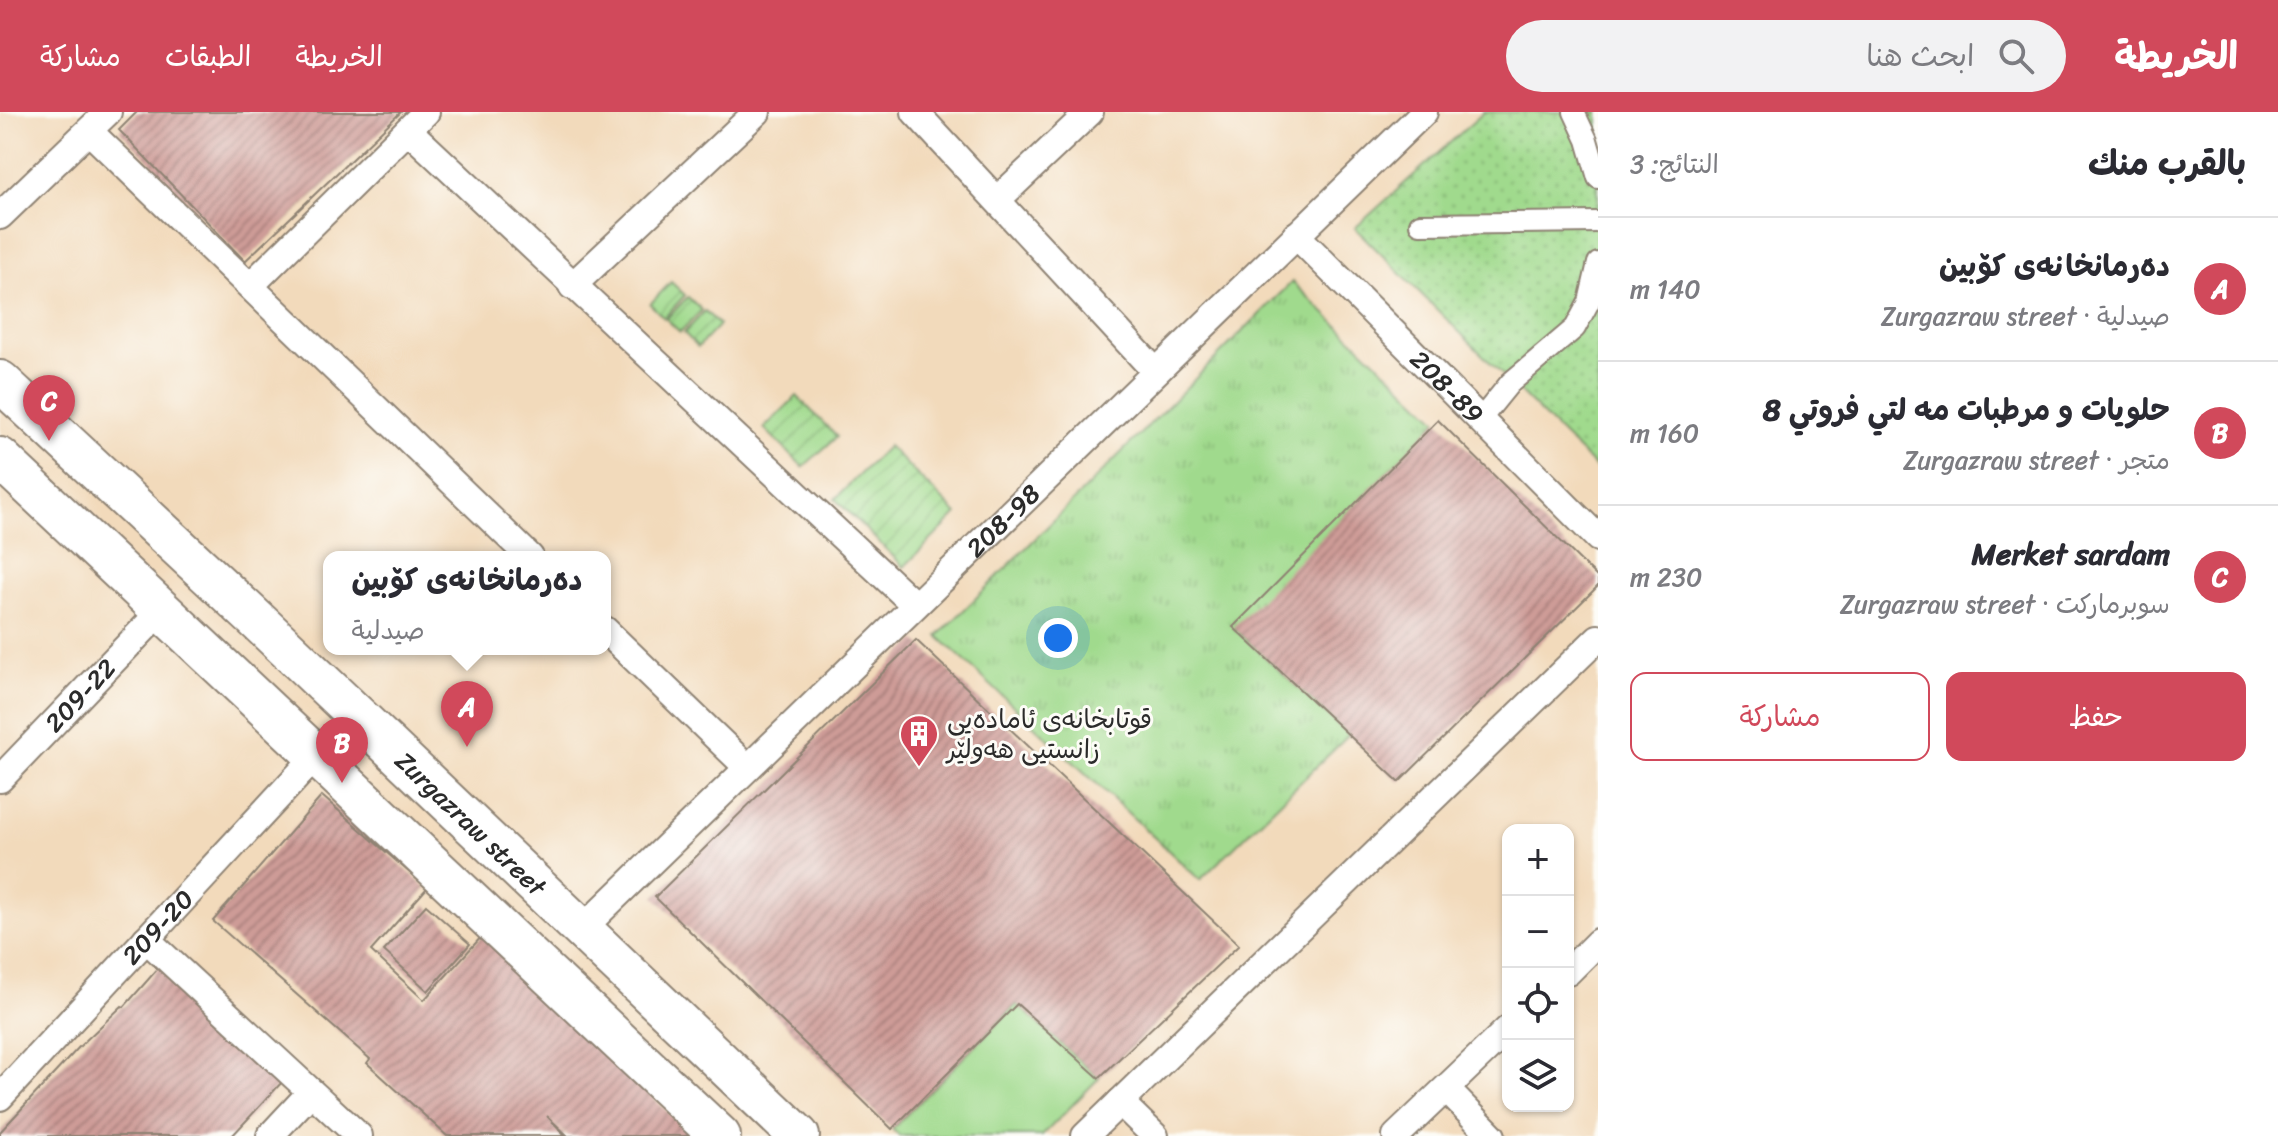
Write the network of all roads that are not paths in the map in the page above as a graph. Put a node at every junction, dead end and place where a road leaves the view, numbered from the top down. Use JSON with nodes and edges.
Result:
{"nodes":[{"id":1,"x":108,"y":112,"type":"edge"},
{"id":2,"x":757,"y":112,"type":"edge"},
{"id":3,"x":915,"y":112,"type":"edge"},
{"id":4,"x":1090,"y":112,"type":"edge"},
{"id":5,"x":1424,"y":112,"type":"edge"},
{"id":6,"x":1574,"y":112,"type":"edge"},
{"id":7,"x":417,"y":121,"type":"edge"},
{"id":8,"x":89,"y":131,"type":"junction"},
{"id":9,"x":1598,"y":178,"type":"edge"},
{"id":10,"x":997,"y":200,"type":"junction"},
{"id":11,"x":0,"y":216,"type":"edge"},
{"id":12,"x":1598,"y":222,"type":"edge"},
{"id":13,"x":1420,"y":224,"type":"dead end"},
{"id":14,"x":1296,"y":235,"type":"junction"},
{"id":15,"x":1598,"y":263,"type":"edge"},
{"id":16,"x":250,"y":286,"type":"junction"},
{"id":17,"x":572,"y":286,"type":"junction"},
{"id":18,"x":1598,"y":306,"type":"edge"},
{"id":19,"x":1598,"y":320,"type":"edge"},
{"id":20,"x":1575,"y":328,"type":"junction"},
{"id":21,"x":1155,"y":371,"type":"junction"},
{"id":22,"x":0,"y":381,"type":"edge"},
{"id":23,"x":1480,"y":420,"type":"junction"},
{"id":24,"x":0,"y":458,"type":"edge"},
{"id":25,"x":1598,"y":538,"type":"edge"},
{"id":26,"x":524,"y":551,"type":"edge"},
{"id":27,"x":915,"y":605,"type":"junction"},
{"id":28,"x":162,"y":610,"type":"junction"},
{"id":29,"x":262,"y":625,"type":"junction"},
{"id":30,"x":611,"y":636,"type":"edge"},
{"id":31,"x":1598,"y":638,"type":"edge"},
{"id":32,"x":222,"y":666,"type":"junction"},
{"id":33,"x":316,"y":756,"type":"junction"},
{"id":34,"x":747,"y":767,"type":"junction"},
{"id":35,"x":0,"y":779,"type":"edge"},
{"id":36,"x":581,"y":930,"type":"junction"},
{"id":37,"x":146,"y":939,"type":"junction"},
{"id":38,"x":1595,"y":951,"type":"edge"},
{"id":39,"x":1573,"y":968,"type":"edge"},
{"id":40,"x":1502,"y":1035,"type":"edge"},
{"id":41,"x":1446,"y":1089,"type":"junction"},
{"id":42,"x":311,"y":1092,"type":"junction"},
{"id":43,"x":0,"y":1097,"type":"edge"},
{"id":44,"x":1120,"y":1102,"type":"junction"},
{"id":45,"x":270,"y":1136,"type":"edge"},
{"id":46,"x":359,"y":1136,"type":"edge"},
{"id":47,"x":720,"y":1136,"type":"edge"},
{"id":48,"x":799,"y":1136,"type":"edge"},
{"id":49,"x":1085,"y":1136,"type":"edge"},
{"id":50,"x":1155,"y":1136,"type":"edge"},
{"id":51,"x":1396,"y":1136,"type":"edge"},
{"id":52,"x":1492,"y":1136,"type":"edge"}],
"edges":[{"from":1,"to":8,"type":"street"},
{"from":2,"to":17,"type":"street"},
{"from":3,"to":10,"type":"street"},
{"from":4,"to":10,"type":"street"},
{"from":5,"to":14,"type":"street","name":"208-98"},
{"from":6,"to":9,"type":"street"},
{"from":7,"to":16,"type":"street"},
{"from":7,"to":17,"type":"street"},
{"from":8,"to":11,"type":"street"},
{"from":8,"to":16,"type":"street"},
{"from":10,"to":21,"type":"street"},
{"from":12,"to":13,"type":"street"},
{"from":14,"to":21,"type":"street","name":"208-98"},
{"from":14,"to":23,"type":"street","name":"208-89"},
{"from":15,"to":20,"type":"street"},
{"from":16,"to":26,"type":"street"},
{"from":17,"to":27,"type":"street"},
{"from":18,"to":20,"type":"street"},
{"from":19,"to":20,"type":"street"},
{"from":20,"to":23,"type":"street"},
{"from":21,"to":27,"type":"street","name":"208-98"},
{"from":22,"to":29,"type":"main road","name":"Zurgazraw street"},
{"from":23,"to":25,"type":"street","name":"208-89"},
{"from":24,"to":28,"type":"main road"},
{"from":27,"to":34,"type":"street","name":"208-98"},
{"from":28,"to":32,"type":"main road"},
{"from":28,"to":35,"type":"street","name":"209-22"},
{"from":29,"to":32,"type":"main road"},
{"from":29,"to":36,"type":"main road","name":"Zurgazraw street"},
{"from":30,"to":34,"type":"street"},
{"from":31,"to":44,"type":"street"},
{"from":32,"to":33,"type":"main road"},
{"from":33,"to":37,"type":"street","name":"209-20"},
{"from":33,"to":47,"type":"main road"},
{"from":34,"to":36,"type":"street","name":"208-98"},
{"from":36,"to":48,"type":"main road","name":"Zurgazraw street"},
{"from":37,"to":42,"type":"street"},
{"from":37,"to":43,"type":"street","name":"209-20"},
{"from":38,"to":39,"type":"street"},
{"from":40,"to":41,"type":"street"},
{"from":41,"to":51,"type":"street"},
{"from":41,"to":52,"type":"street"},
{"from":42,"to":45,"type":"street"},
{"from":42,"to":46,"type":"street"},
{"from":44,"to":49,"type":"street"},
{"from":44,"to":50,"type":"street"}]}
